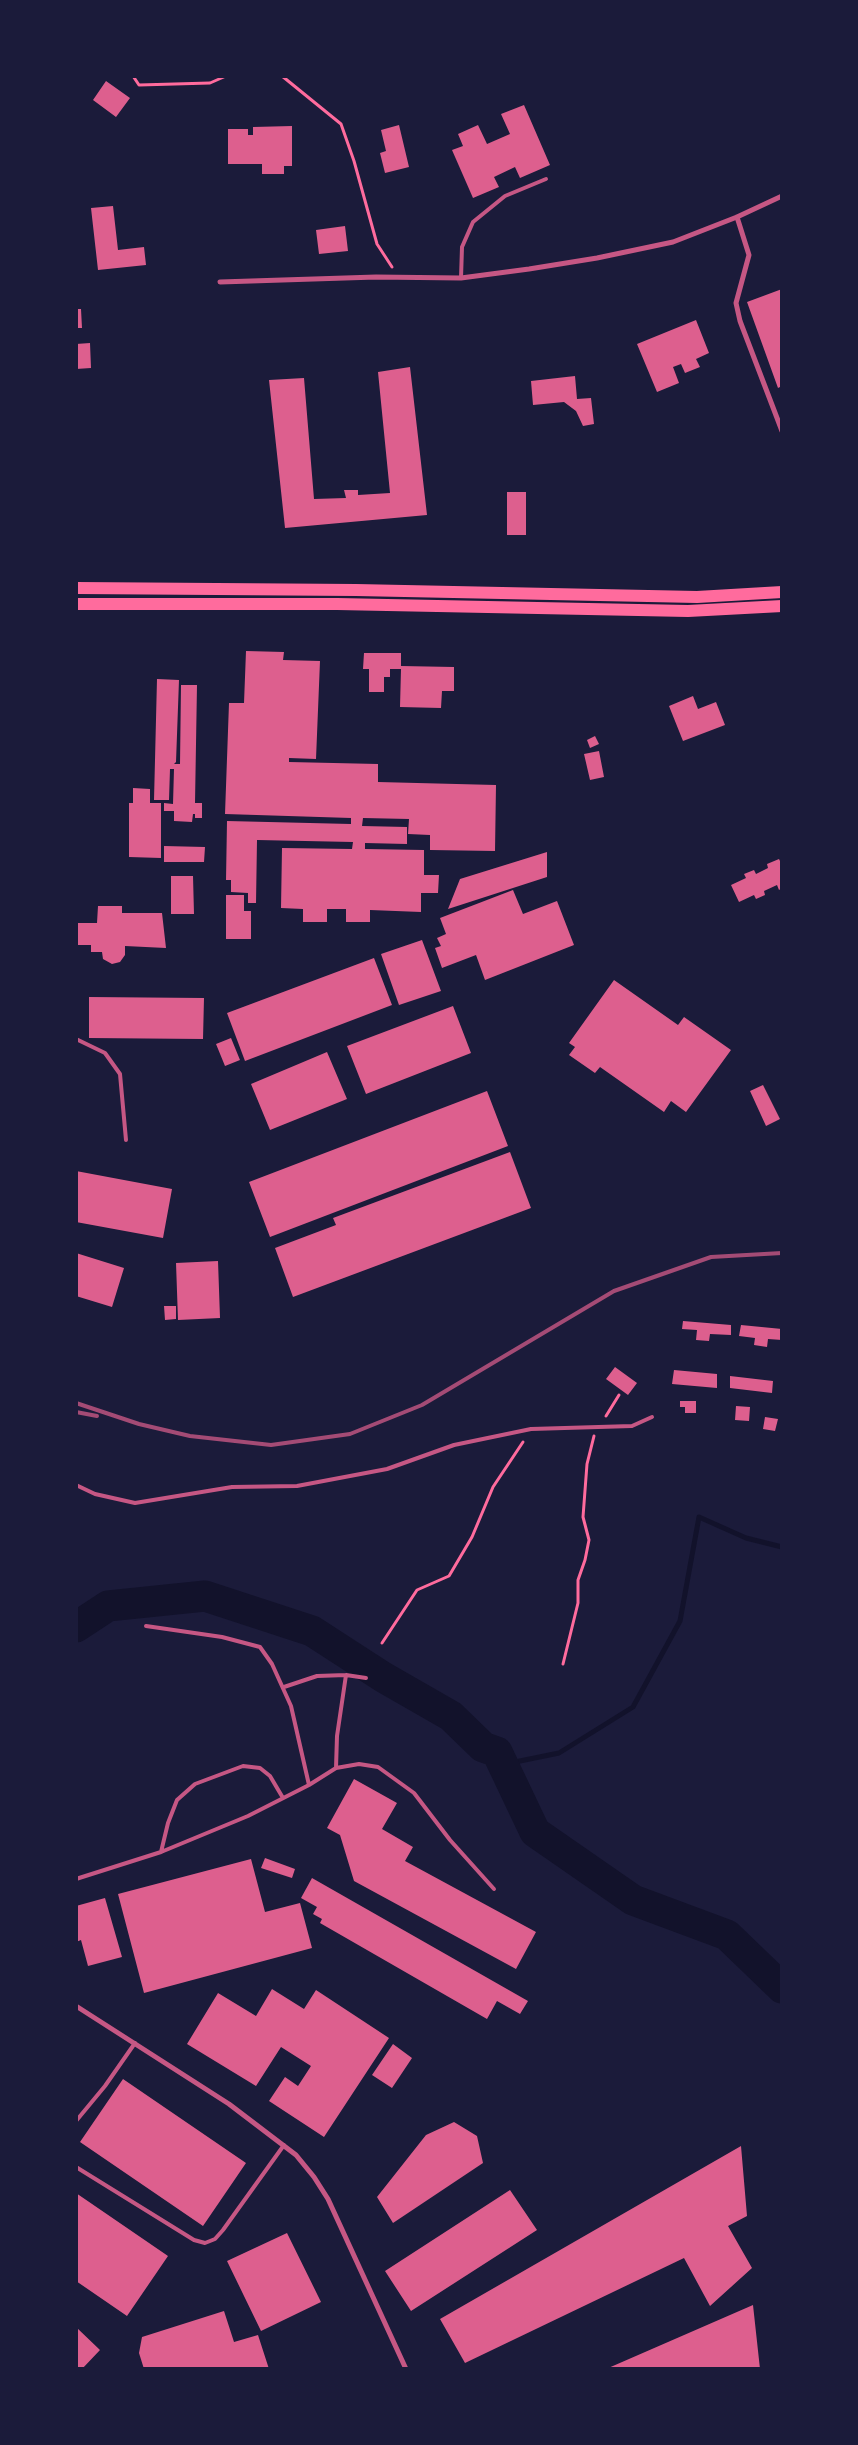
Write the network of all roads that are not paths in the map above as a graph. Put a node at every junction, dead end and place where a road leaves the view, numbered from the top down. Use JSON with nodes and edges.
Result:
{"nodes":[{"id":1,"x":546,"y":179,"type":"dead end"},
{"id":2,"x":782,"y":196,"type":"edge"},
{"id":3,"x":737,"y":217,"type":"junction"},
{"id":4,"x":461,"y":278,"type":"junction"},
{"id":5,"x":220,"y":282,"type":"dead end"},
{"id":6,"x":782,"y":431,"type":"edge"},
{"id":7,"x":76,"y":588,"type":"edge"},
{"id":8,"x":782,"y":592,"type":"edge"},
{"id":9,"x":76,"y":604,"type":"edge"},
{"id":10,"x":782,"y":606,"type":"edge"},
{"id":11,"x":76,"y":1039,"type":"edge"},
{"id":12,"x":126,"y":1140,"type":"dead end"},
{"id":13,"x":652,"y":1417,"type":"dead end"},
{"id":14,"x":76,"y":1485,"type":"edge"},
{"id":15,"x":146,"y":1626,"type":"dead end"},
{"id":16,"x":346,"y":1675,"type":"junction"},
{"id":17,"x":366,"y":1678,"type":"dead end"},
{"id":18,"x":284,"y":1688,"type":"junction"},
{"id":19,"x":336,"y":1768,"type":"junction"},
{"id":20,"x":309,"y":1785,"type":"junction"},
{"id":21,"x":283,"y":1798,"type":"junction"},
{"id":22,"x":162,"y":1852,"type":"junction"},
{"id":23,"x":76,"y":1880,"type":"edge"},
{"id":24,"x":494,"y":1889,"type":"dead end"},
{"id":25,"x":76,"y":2006,"type":"edge"},
{"id":26,"x":135,"y":2043,"type":"junction"},
{"id":27,"x":76,"y":2121,"type":"edge"},
{"id":28,"x":284,"y":2145,"type":"junction"},
{"id":29,"x":76,"y":2167,"type":"edge"},
{"id":30,"x":406,"y":2369,"type":"edge"}],
"edges":[{"from":1,"to":4,"type":"lane"},
{"from":2,"to":3,"type":"street"},
{"from":3,"to":4,"type":"street"},
{"from":3,"to":6,"type":"street"},
{"from":4,"to":5,"type":"street"},
{"from":7,"to":8,"type":"highway"},
{"from":9,"to":10,"type":"highway"},
{"from":11,"to":12,"type":"lane"},
{"from":13,"to":14,"type":"lane"},
{"from":15,"to":18,"type":"lane"},
{"from":16,"to":17,"type":"lane"},
{"from":16,"to":18,"type":"lane"},
{"from":16,"to":19,"type":"lane"},
{"from":18,"to":20,"type":"lane"},
{"from":19,"to":20,"type":"lane"},
{"from":19,"to":24,"type":"lane"},
{"from":20,"to":21,"type":"lane"},
{"from":21,"to":22,"type":"lane"},
{"from":21,"to":22,"type":"lane"},
{"from":22,"to":23,"type":"lane"},
{"from":25,"to":26,"type":"street"},
{"from":26,"to":27,"type":"lane"},
{"from":26,"to":28,"type":"street"},
{"from":28,"to":29,"type":"lane"},
{"from":28,"to":30,"type":"street"}]}
